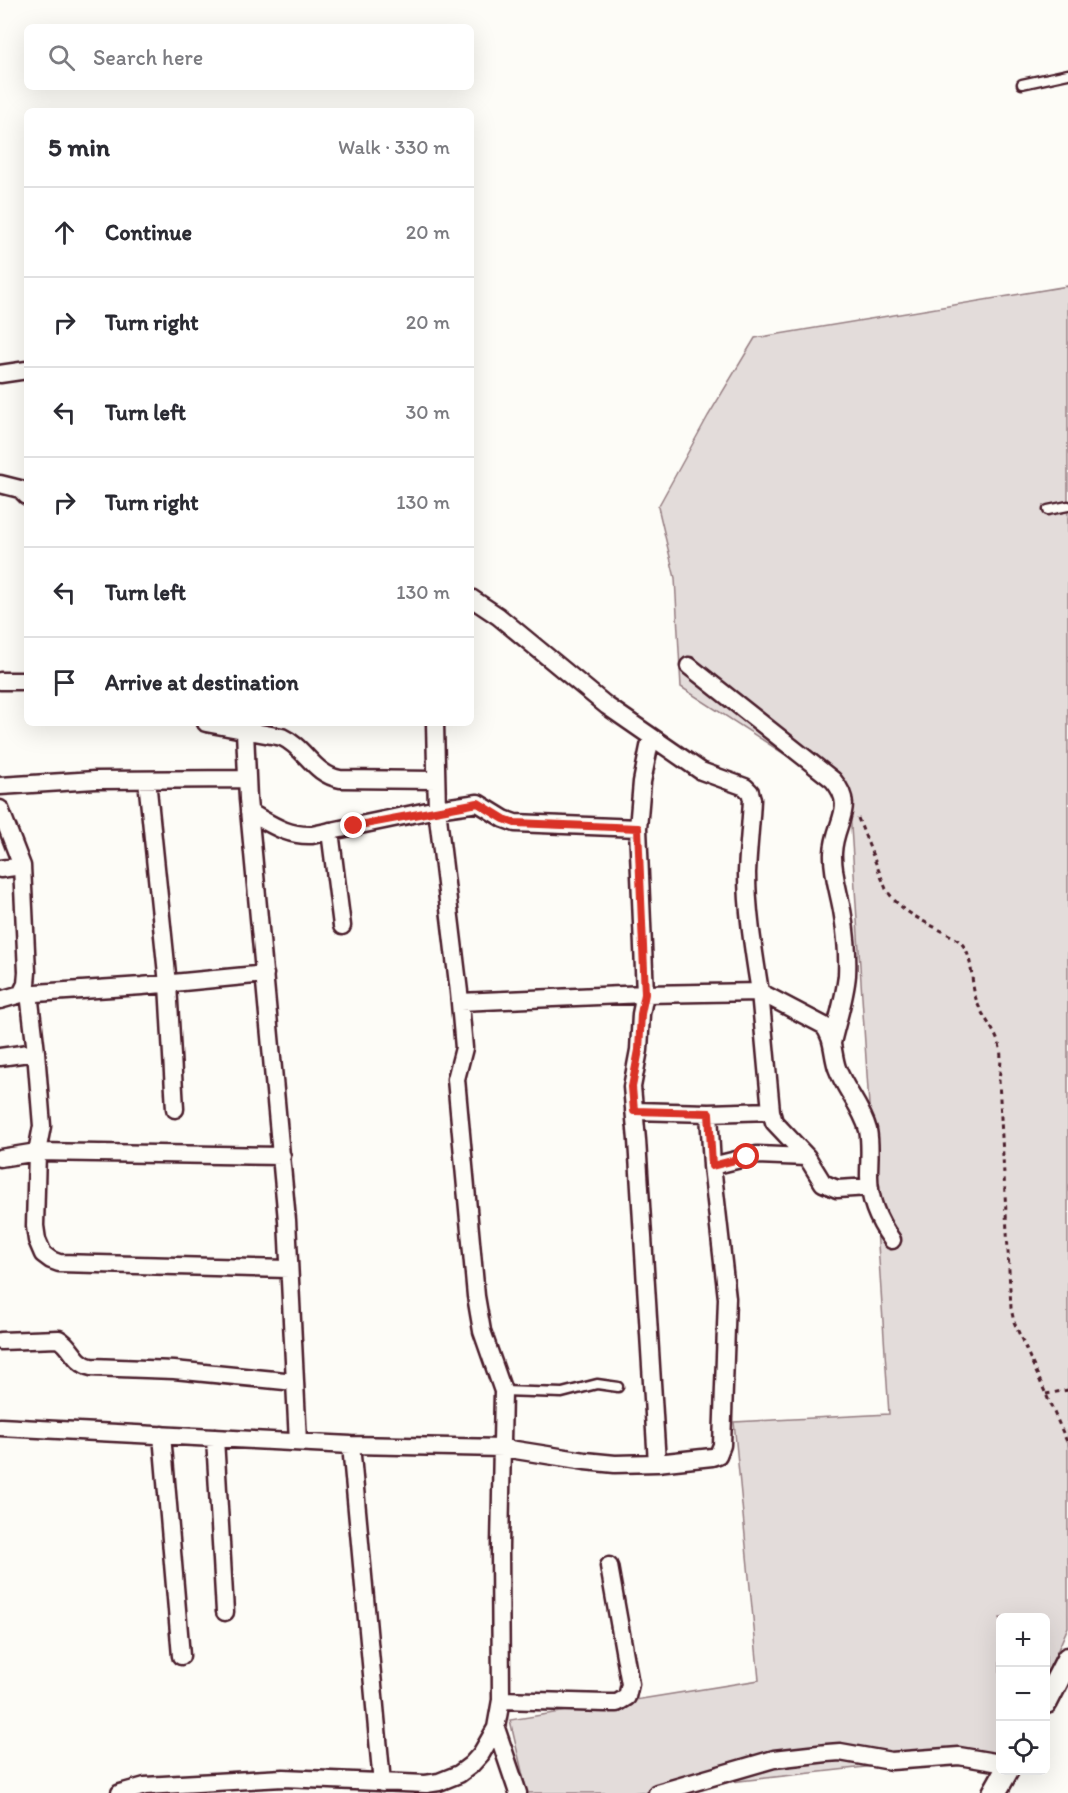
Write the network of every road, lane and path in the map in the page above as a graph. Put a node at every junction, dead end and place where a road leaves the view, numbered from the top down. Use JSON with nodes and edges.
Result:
{"nodes":[{"id":1,"x":1068,"y":74,"type":"edge"},
{"id":2,"x":1022,"y":84,"type":"dead end"},
{"id":3,"x":24,"y":370,"type":"edge"},
{"id":4,"x":0,"y":374,"type":"edge"},
{"id":5,"x":0,"y":484,"type":"edge"},
{"id":6,"x":24,"y":493,"type":"edge"},
{"id":7,"x":1068,"y":506,"type":"edge"},
{"id":8,"x":1048,"y":510,"type":"dead end"},
{"id":9,"x":474,"y":600,"type":"edge"},
{"id":10,"x":689,"y":666,"type":"dead end"},
{"id":11,"x":0,"y":681,"type":"edge"},
{"id":12,"x":24,"y":681,"type":"edge"},
{"id":13,"x":221,"y":726,"type":"edge"},
{"id":14,"x":435,"y":726,"type":"edge"},
{"id":15,"x":245,"y":731,"type":"junction"},
{"id":16,"x":651,"y":737,"type":"junction"},
{"id":17,"x":248,"y":779,"type":"junction"},
{"id":18,"x":147,"y":780,"type":"junction"},
{"id":19,"x":436,"y":780,"type":"junction"},
{"id":20,"x":0,"y":786,"type":"edge"},
{"id":21,"x":844,"y":796,"type":"junction"},
{"id":22,"x":0,"y":809,"type":"edge"},
{"id":23,"x":437,"y":809,"type":"junction"},
{"id":24,"x":249,"y":812,"type":"junction"},
{"id":25,"x":638,"y":828,"type":"junction"},
{"id":26,"x":330,"y":831,"type":"junction"},
{"id":27,"x":22,"y":866,"type":"junction"},
{"id":28,"x":0,"y":869,"type":"edge"},
{"id":29,"x":342,"y":926,"type":"dead end"},
{"id":30,"x":265,"y":974,"type":"junction"},
{"id":31,"x":168,"y":984,"type":"junction"},
{"id":32,"x":25,"y":993,"type":"junction"},
{"id":33,"x":760,"y":993,"type":"junction"},
{"id":34,"x":645,"y":994,"type":"junction"},
{"id":35,"x":0,"y":1000,"type":"edge"},
{"id":36,"x":460,"y":1002,"type":"junction"},
{"id":37,"x":832,"y":1043,"type":"junction"},
{"id":38,"x":36,"y":1052,"type":"junction"},
{"id":39,"x":0,"y":1057,"type":"edge"},
{"id":40,"x":174,"y":1108,"type":"dead end"},
{"id":41,"x":634,"y":1111,"type":"junction"},
{"id":42,"x":771,"y":1112,"type":"junction"},
{"id":43,"x":709,"y":1113,"type":"junction"},
{"id":44,"x":37,"y":1152,"type":"junction"},
{"id":45,"x":282,"y":1156,"type":"junction"},
{"id":46,"x":807,"y":1157,"type":"junction"},
{"id":47,"x":0,"y":1158,"type":"edge"},
{"id":48,"x":712,"y":1166,"type":"junction"},
{"id":49,"x":870,"y":1187,"type":"junction"},
{"id":50,"x":892,"y":1240,"type":"dead end"},
{"id":51,"x":289,"y":1269,"type":"junction"},
{"id":52,"x":0,"y":1341,"type":"edge"},
{"id":53,"x":295,"y":1382,"type":"junction"},
{"id":54,"x":618,"y":1387,"type":"dead end"},
{"id":55,"x":1068,"y":1390,"type":"edge"},
{"id":56,"x":503,"y":1391,"type":"junction"},
{"id":57,"x":1046,"y":1394,"type":"junction"},
{"id":58,"x":0,"y":1427,"type":"edge"},
{"id":59,"x":162,"y":1436,"type":"junction"},
{"id":60,"x":215,"y":1438,"type":"junction"},
{"id":61,"x":298,"y":1442,"type":"junction"},
{"id":62,"x":1068,"y":1444,"type":"edge"},
{"id":63,"x":351,"y":1445,"type":"junction"},
{"id":64,"x":503,"y":1448,"type":"junction"},
{"id":65,"x":657,"y":1463,"type":"junction"},
{"id":66,"x":609,"y":1566,"type":"dead end"},
{"id":67,"x":225,"y":1612,"type":"dead end"},
{"id":68,"x":180,"y":1656,"type":"dead end"},
{"id":69,"x":1068,"y":1659,"type":"edge"},
{"id":70,"x":1050,"y":1694,"type":"edge"},
{"id":71,"x":501,"y":1700,"type":"junction"},
{"id":72,"x":496,"y":1728,"type":"junction"},
{"id":73,"x":996,"y":1761,"type":"edge"},
{"id":74,"x":1004,"y":1775,"type":"edge"},
{"id":75,"x":382,"y":1783,"type":"junction"},
{"id":76,"x":355,"y":1787,"type":"edge"},
{"id":77,"x":120,"y":1793,"type":"edge"},
{"id":78,"x":518,"y":1793,"type":"edge"},
{"id":79,"x":657,"y":1793,"type":"edge"},
{"id":80,"x":994,"y":1793,"type":"edge"}],
"edges":[{"from":1,"to":2,"type":"lane"},
{"from":3,"to":4,"type":"street"},
{"from":5,"to":6,"type":"street"},
{"from":7,"to":8,"type":"lane"},
{"from":9,"to":16,"type":"street"},
{"from":10,"to":21,"type":"street"},
{"from":11,"to":12,"type":"street"},
{"from":13,"to":15,"type":"street"},
{"from":14,"to":19,"type":"street"},
{"from":15,"to":17,"type":"street"},
{"from":15,"to":19,"type":"street"},
{"from":16,"to":25,"type":"street"},
{"from":16,"to":33,"type":"street"},
{"from":17,"to":18,"type":"street"},
{"from":17,"to":24,"type":"street"},
{"from":18,"to":20,"type":"street"},
{"from":18,"to":31,"type":"street"},
{"from":19,"to":23,"type":"street"},
{"from":21,"to":37,"type":"street"},
{"from":21,"to":57,"type":"path"},
{"from":22,"to":27,"type":"street"},
{"from":23,"to":25,"type":"street"},
{"from":23,"to":26,"type":"street"},
{"from":23,"to":36,"type":"street"},
{"from":24,"to":26,"type":"street"},
{"from":24,"to":30,"type":"street"},
{"from":25,"to":34,"type":"street"},
{"from":26,"to":29,"type":"street"},
{"from":27,"to":28,"type":"street"},
{"from":27,"to":32,"type":"street"},
{"from":30,"to":31,"type":"street"},
{"from":30,"to":45,"type":"street"},
{"from":31,"to":32,"type":"street"},
{"from":31,"to":40,"type":"street"},
{"from":32,"to":35,"type":"street"},
{"from":32,"to":38,"type":"street"},
{"from":33,"to":34,"type":"street"},
{"from":33,"to":37,"type":"street"},
{"from":33,"to":42,"type":"street"},
{"from":34,"to":36,"type":"street"},
{"from":34,"to":41,"type":"street"},
{"from":36,"to":56,"type":"street"},
{"from":37,"to":49,"type":"street"},
{"from":38,"to":39,"type":"street"},
{"from":38,"to":44,"type":"street"},
{"from":41,"to":43,"type":"street"},
{"from":41,"to":65,"type":"street"},
{"from":42,"to":43,"type":"street"},
{"from":42,"to":46,"type":"street"},
{"from":43,"to":48,"type":"street"},
{"from":44,"to":45,"type":"street"},
{"from":44,"to":47,"type":"street"},
{"from":44,"to":51,"type":"street"},
{"from":45,"to":51,"type":"street"},
{"from":46,"to":48,"type":"street"},
{"from":46,"to":49,"type":"street"},
{"from":48,"to":65,"type":"street"},
{"from":49,"to":50,"type":"street"},
{"from":51,"to":53,"type":"street"},
{"from":52,"to":53,"type":"street"},
{"from":53,"to":61,"type":"street"},
{"from":54,"to":56,"type":"lane"},
{"from":55,"to":57,"type":"path"},
{"from":56,"to":64,"type":"street"},
{"from":57,"to":62,"type":"path"},
{"from":58,"to":59,"type":"street"},
{"from":59,"to":60,"type":"street"},
{"from":59,"to":68,"type":"street"},
{"from":60,"to":61,"type":"street"},
{"from":60,"to":67,"type":"street"},
{"from":61,"to":63,"type":"street"},
{"from":63,"to":64,"type":"street"},
{"from":63,"to":75,"type":"street"},
{"from":64,"to":65,"type":"street"},
{"from":64,"to":71,"type":"street"},
{"from":66,"to":71,"type":"street"},
{"from":69,"to":70,"type":"street"},
{"from":71,"to":72,"type":"street"},
{"from":72,"to":75,"type":"street"},
{"from":72,"to":78,"type":"street"},
{"from":73,"to":79,"type":"street"},
{"from":74,"to":80,"type":"street"},
{"from":75,"to":76,"type":"street"},
{"from":76,"to":77,"type":"street"}]}
